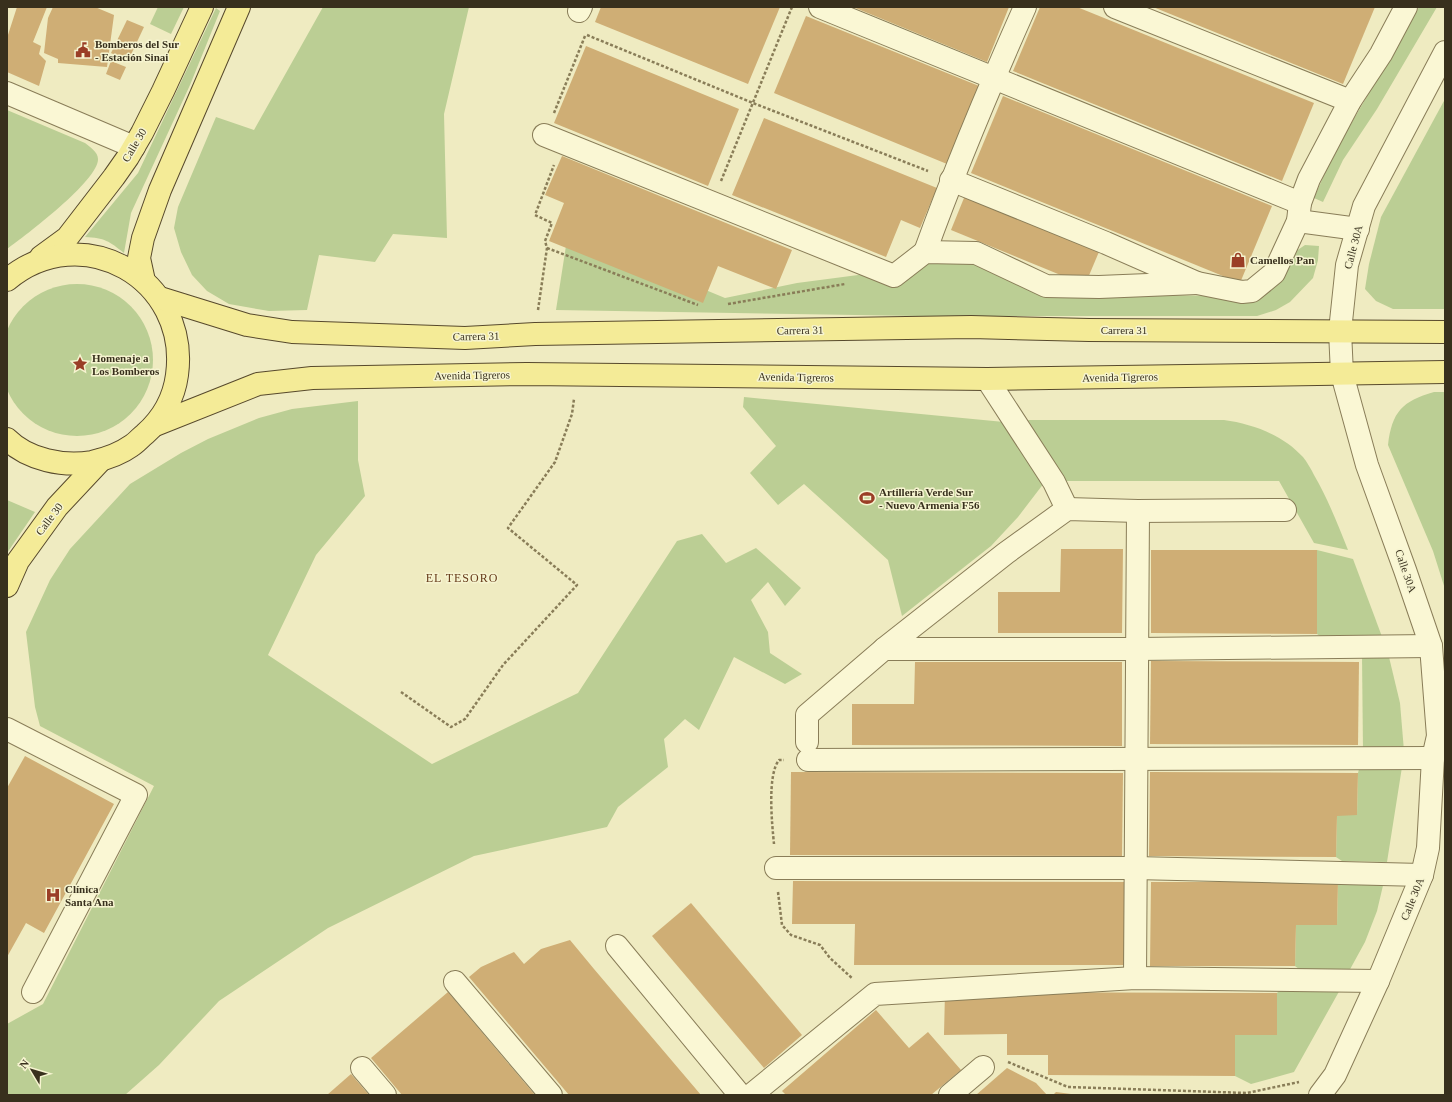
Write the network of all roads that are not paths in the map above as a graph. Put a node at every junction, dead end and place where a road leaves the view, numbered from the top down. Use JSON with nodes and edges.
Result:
{"nodes":[{"id":1,"x":202,"y":7,"type":"edge"},
{"id":2,"x":238,"y":7,"type":"edge"},
{"id":3,"x":820,"y":7,"type":"edge"},
{"id":4,"x":1025,"y":7,"type":"edge"},
{"id":5,"x":1115,"y":7,"type":"edge"},
{"id":6,"x":1406,"y":7,"type":"edge"},
{"id":7,"x":1445,"y":52,"type":"edge"},
{"id":8,"x":994,"y":77,"type":"junction"},
{"id":9,"x":7,"y":93,"type":"edge"},
{"id":10,"x":1350,"y":101,"type":"junction"},
{"id":11,"x":553,"y":139,"type":"road end"},
{"id":12,"x":134,"y":147,"type":"junction"},
{"id":13,"x":951,"y":180,"type":"junction"},
{"id":14,"x":1299,"y":212,"type":"junction"},
{"id":15,"x":1358,"y":229,"type":"junction"},
{"id":16,"x":925,"y":252,"type":"junction"},
{"id":17,"x":35,"y":262,"type":"junction"},
{"id":18,"x":7,"y":280,"type":"edge"},
{"id":19,"x":144,"y":281,"type":"junction"},
{"id":20,"x":1197,"y":283,"type":"junction"},
{"id":21,"x":160,"y":298,"type":"junction"},
{"id":22,"x":1340,"y":331,"type":"junction"},
{"id":23,"x":1445,"y":332,"type":"edge"},
{"id":24,"x":1445,"y":372,"type":"edge"},
{"id":25,"x":1342,"y":374,"type":"junction"},
{"id":26,"x":987,"y":379,"type":"junction"},
{"id":27,"x":155,"y":425,"type":"junction"},
{"id":28,"x":7,"y":440,"type":"edge"},
{"id":29,"x":101,"y":460,"type":"junction"},
{"id":30,"x":1067,"y":509,"type":"junction"},
{"id":31,"x":1285,"y":510,"type":"dead end"},
{"id":32,"x":1138,"y":511,"type":"junction"},
{"id":33,"x":7,"y":586,"type":"edge"},
{"id":34,"x":1431,"y":646,"type":"junction"},
{"id":35,"x":884,"y":649,"type":"junction"},
{"id":36,"x":1137,"y":649,"type":"junction"},
{"id":37,"x":7,"y":729,"type":"edge"},
{"id":38,"x":1441,"y":736,"type":"edge"},
{"id":39,"x":1433,"y":758,"type":"junction"},
{"id":40,"x":1136,"y":760,"type":"junction"},
{"id":41,"x":1436,"y":849,"type":"edge"},
{"id":42,"x":776,"y":868,"type":"dead end"},
{"id":43,"x":1135,"y":868,"type":"junction"},
{"id":44,"x":1422,"y":875,"type":"junction"},
{"id":45,"x":617,"y":946,"type":"dead end"},
{"id":46,"x":1135,"y":978,"type":"junction"},
{"id":47,"x":1378,"y":981,"type":"junction"},
{"id":48,"x":455,"y":982,"type":"dead end"},
{"id":49,"x":33,"y":992,"type":"dead end"},
{"id":50,"x":983,"y":1067,"type":"dead end"},
{"id":51,"x":362,"y":1068,"type":"dead end"},
{"id":52,"x":385,"y":1095,"type":"edge"},
{"id":53,"x":551,"y":1095,"type":"edge"},
{"id":54,"x":740,"y":1095,"type":"edge"},
{"id":55,"x":751,"y":1095,"type":"edge"},
{"id":56,"x":950,"y":1095,"type":"edge"},
{"id":57,"x":1320,"y":1095,"type":"edge"}],
"edges":[{"from":1,"to":12,"type":"main road","name":"Calle 30"},
{"from":2,"to":19,"type":"main road"},
{"from":3,"to":8,"type":"street"},
{"from":4,"to":8,"type":"street"},
{"from":5,"to":10,"type":"street"},
{"from":6,"to":10,"type":"street"},
{"from":7,"to":15,"type":"street","name":"Calle 30A"},
{"from":8,"to":13,"type":"street"},
{"from":8,"to":14,"type":"street"},
{"from":9,"to":12,"type":"street"},
{"from":10,"to":14,"type":"street"},
{"from":11,"to":16,"type":"street"},
{"from":12,"to":17,"type":"main road","name":"Calle 30"},
{"from":13,"to":16,"type":"street"},
{"from":13,"to":20,"type":"street"},
{"from":14,"to":15,"type":"street"},
{"from":14,"to":20,"type":"street"},
{"from":15,"to":22,"type":"street","name":"Calle 30A"},
{"from":16,"to":20,"type":"street"},
{"from":17,"to":18,"type":"main road"},
{"from":17,"to":19,"type":"main road"},
{"from":19,"to":21,"type":"main road"},
{"from":21,"to":22,"type":"main road","name":"Carrera 31"},
{"from":21,"to":27,"type":"main road"},
{"from":22,"to":23,"type":"main road","name":"Carrera 31"},
{"from":22,"to":25,"type":"street","name":"Calle 30A"},
{"from":24,"to":25,"type":"main road","name":"Avenida Tigreros"},
{"from":25,"to":26,"type":"main road","name":"Avenida Tigreros"},
{"from":25,"to":34,"type":"street","name":"Calle 30A"},
{"from":26,"to":27,"type":"main road","name":"Avenida Tigreros"},
{"from":26,"to":30,"type":"street"},
{"from":27,"to":29,"type":"main road"},
{"from":28,"to":29,"type":"main road"},
{"from":29,"to":33,"type":"main road","name":"Calle 30"},
{"from":30,"to":32,"type":"street"},
{"from":30,"to":35,"type":"street"},
{"from":31,"to":32,"type":"street"},
{"from":32,"to":36,"type":"street"},
{"from":34,"to":36,"type":"street"},
{"from":34,"to":38,"type":"street","name":"Calle 30A"},
{"from":35,"to":36,"type":"street"},
{"from":35,"to":40,"type":"street"},
{"from":36,"to":40,"type":"street"},
{"from":37,"to":49,"type":"street"},
{"from":38,"to":39,"type":"street","name":"Calle 30A"},
{"from":39,"to":40,"type":"street"},
{"from":39,"to":41,"type":"street","name":"Calle 30A"},
{"from":40,"to":43,"type":"street"},
{"from":41,"to":44,"type":"street","name":"Calle 30A"},
{"from":42,"to":43,"type":"street"},
{"from":43,"to":44,"type":"street"},
{"from":43,"to":46,"type":"street"},
{"from":44,"to":47,"type":"street","name":"Calle 30A"},
{"from":45,"to":54,"type":"street"},
{"from":46,"to":47,"type":"street"},
{"from":46,"to":55,"type":"street"},
{"from":47,"to":57,"type":"street","name":"Calle 30A"},
{"from":48,"to":53,"type":"street"},
{"from":50,"to":56,"type":"street"},
{"from":51,"to":52,"type":"street"}]}
